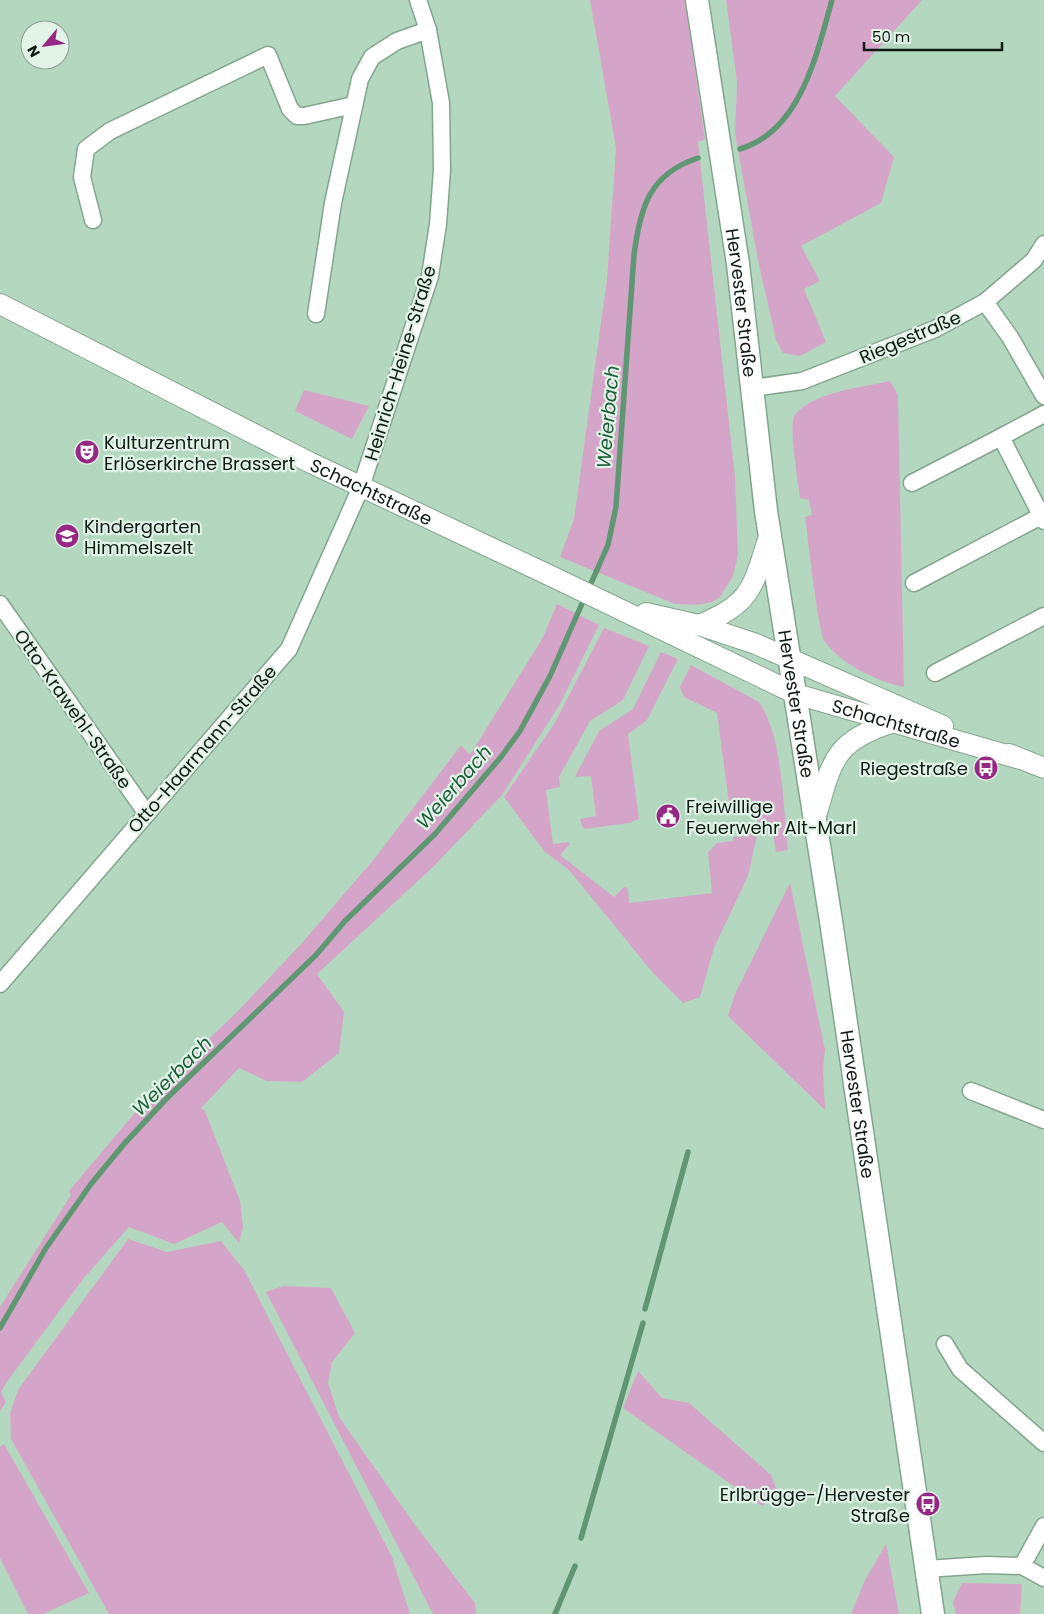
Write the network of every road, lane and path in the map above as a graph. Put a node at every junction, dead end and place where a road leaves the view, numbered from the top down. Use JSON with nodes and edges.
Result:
{"nodes":[{"id":1,"x":418,"y":0,"type":"edge"},
{"id":2,"x":697,"y":0,"type":"edge"},
{"id":3,"x":428,"y":30,"type":"junction"},
{"id":4,"x":354,"y":105,"type":"junction"},
{"id":5,"x":93,"y":220,"type":"dead end"},
{"id":6,"x":1044,"y":244,"type":"edge"},
{"id":7,"x":985,"y":302,"type":"junction"},
{"id":8,"x":0,"y":304,"type":"edge"},
{"id":9,"x":316,"y":314,"type":"dead end"},
{"id":10,"x":753,"y":388,"type":"junction"},
{"id":11,"x":1044,"y":396,"type":"edge"},
{"id":12,"x":1044,"y":414,"type":"edge"},
{"id":13,"x":1001,"y":437,"type":"junction"},
{"id":14,"x":912,"y":484,"type":"dead end"},
{"id":15,"x":361,"y":487,"type":"junction"},
{"id":16,"x":1043,"y":519,"type":"edge"},
{"id":17,"x":770,"y":533,"type":"junction"},
{"id":18,"x":914,"y":583,"type":"dead end"},
{"id":19,"x":607,"y":603,"type":"junction"},
{"id":20,"x":0,"y":604,"type":"edge"},
{"id":21,"x":1044,"y":616,"type":"edge"},
{"id":22,"x":699,"y":624,"type":"junction"},
{"id":23,"x":791,"y":660,"type":"junction"},
{"id":24,"x":935,"y":673,"type":"dead end"},
{"id":25,"x":796,"y":694,"type":"junction"},
{"id":26,"x":891,"y":723,"type":"junction"},
{"id":27,"x":1020,"y":759,"type":"junction"},
{"id":28,"x":1044,"y":768,"type":"edge"},
{"id":29,"x":147,"y":814,"type":"junction"},
{"id":30,"x":815,"y":819,"type":"junction"},
{"id":31,"x":0,"y":984,"type":"edge"},
{"id":32,"x":970,"y":1091,"type":"dead end"},
{"id":33,"x":1044,"y":1120,"type":"edge"},
{"id":34,"x":945,"y":1344,"type":"dead end"},
{"id":35,"x":1044,"y":1443,"type":"edge"},
{"id":36,"x":1044,"y":1526,"type":"edge"},
{"id":37,"x":1022,"y":1566,"type":"junction"},
{"id":38,"x":926,"y":1568,"type":"junction"},
{"id":39,"x":1044,"y":1578,"type":"edge"},
{"id":40,"x":933,"y":1614,"type":"edge"}],
"edges":[{"from":1,"to":3,"type":"street","name":"Heinrich-Heine-Straße"},
{"from":2,"to":10,"type":"main road","name":"Hervester Straße"},
{"from":3,"to":4,"type":"street"},
{"from":3,"to":15,"type":"street","name":"Heinrich-Heine-Straße"},
{"from":4,"to":5,"type":"street"},
{"from":4,"to":9,"type":"street"},
{"from":6,"to":7,"type":"street","name":"Riegestraße"},
{"from":7,"to":10,"type":"street","name":"Riegestraße"},
{"from":7,"to":11,"type":"street"},
{"from":8,"to":15,"type":"street","name":"Schachtstraße"},
{"from":10,"to":17,"type":"main road","name":"Hervester Straße"},
{"from":12,"to":13,"type":"street"},
{"from":13,"to":14,"type":"street"},
{"from":13,"to":16,"type":"street"},
{"from":15,"to":19,"type":"street","name":"Schachtstraße"},
{"from":15,"to":29,"type":"street","name":"Otto-Haarmann-Straße"},
{"from":16,"to":18,"type":"street"},
{"from":17,"to":22,"type":"street"},
{"from":17,"to":23,"type":"main road","name":"Hervester Straße"},
{"from":19,"to":22,"type":"street","name":"Schachtstraße"},
{"from":19,"to":25,"type":"street","name":"Schachtstraße"},
{"from":20,"to":29,"type":"street","name":"Otto-Krawehl-Straße"},
{"from":21,"to":24,"type":"street"},
{"from":22,"to":23,"type":"street","name":"Schachtstraße"},
{"from":23,"to":25,"type":"main road","name":"Hervester Straße"},
{"from":23,"to":27,"type":"street","name":"Schachtstraße"},
{"from":25,"to":26,"type":"street","name":"Schachtstraße"},
{"from":25,"to":30,"type":"main road","name":"Hervester Straße"},
{"from":26,"to":27,"type":"street","name":"Schachtstraße"},
{"from":26,"to":30,"type":"street"},
{"from":27,"to":28,"type":"street","name":"Schachtstraße"},
{"from":29,"to":31,"type":"street","name":"Otto-Haarmann-Straße"},
{"from":30,"to":38,"type":"main road","name":"Hervester Straße"},
{"from":32,"to":33,"type":"street"},
{"from":34,"to":35,"type":"street"},
{"from":36,"to":37,"type":"street"},
{"from":37,"to":38,"type":"street"},
{"from":37,"to":39,"type":"street"},
{"from":38,"to":40,"type":"main road","name":"Hervester Straße"}]}
